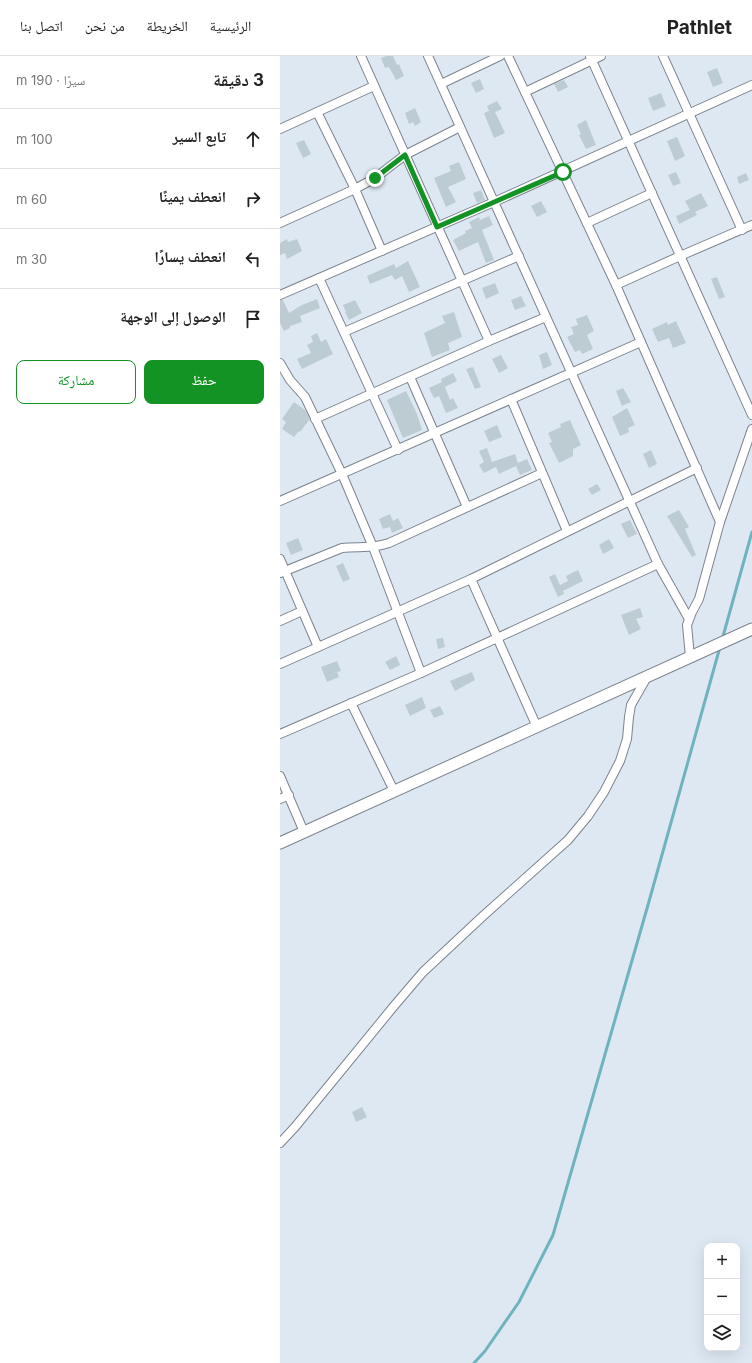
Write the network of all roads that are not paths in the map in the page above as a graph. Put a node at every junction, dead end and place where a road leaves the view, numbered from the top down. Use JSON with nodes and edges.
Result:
{"nodes":[{"id":1,"x":361,"y":56,"type":"edge"},
{"id":2,"x":428,"y":56,"type":"edge"},
{"id":3,"x":500,"y":56,"type":"edge"},
{"id":4,"x":508,"y":56,"type":"edge"},
{"id":5,"x":601,"y":56,"type":"edge"},
{"id":6,"x":663,"y":56,"type":"edge"},
{"id":7,"x":591,"y":58,"type":"edge"},
{"id":8,"x":441,"y":84,"type":"junction"},
{"id":9,"x":752,"y":85,"type":"edge"},
{"id":10,"x":374,"y":86,"type":"junction"},
{"id":11,"x":525,"y":92,"type":"junction"},
{"id":12,"x":317,"y":112,"type":"junction"},
{"id":13,"x":688,"y":113,"type":"junction"},
{"id":14,"x":460,"y":127,"type":"junction"},
{"id":15,"x":280,"y":129,"type":"edge"},
{"id":16,"x":629,"y":140,"type":"junction"},
{"id":17,"x":405,"y":155,"type":"junction"},
{"id":18,"x":563,"y":172,"type":"junction"},
{"id":19,"x":355,"y":189,"type":"junction"},
{"id":20,"x":652,"y":193,"type":"junction"},
{"id":21,"x":494,"y":202,"type":"junction"},
{"id":22,"x":280,"y":223,"type":"edge"},
{"id":23,"x":587,"y":223,"type":"junction"},
{"id":24,"x":752,"y":225,"type":"edge"},
{"id":25,"x":437,"y":227,"type":"junction"},
{"id":26,"x":742,"y":230,"type":"junction"},
{"id":27,"x":382,"y":251,"type":"junction"},
{"id":28,"x":519,"y":256,"type":"junction"},
{"id":29,"x":680,"y":256,"type":"junction"},
{"id":30,"x":320,"y":278,"type":"junction"},
{"id":31,"x":462,"y":280,"type":"junction"},
{"id":32,"x":616,"y":285,"type":"junction"},
{"id":33,"x":280,"y":295,"type":"edge"},
{"id":34,"x":546,"y":317,"type":"junction"},
{"id":35,"x":344,"y":332,"type":"junction"},
{"id":36,"x":489,"y":341,"type":"junction"},
{"id":37,"x":641,"y":342,"type":"junction"},
{"id":38,"x":280,"y":364,"type":"edge"},
{"id":39,"x":571,"y":373,"type":"junction"},
{"id":40,"x":410,"y":377,"type":"junction"},
{"id":41,"x":372,"y":394,"type":"junction"},
{"id":42,"x":511,"y":399,"type":"junction"},
{"id":43,"x":752,"y":415,"type":"edge"},
{"id":44,"x":315,"y":419,"type":"junction"},
{"id":45,"x":752,"y":429,"type":"edge"},
{"id":46,"x":434,"y":434,"type":"junction"},
{"id":47,"x":398,"y":450,"type":"junction"},
{"id":48,"x":697,"y":468,"type":"junction"},
{"id":49,"x":542,"y":473,"type":"junction"},
{"id":50,"x":342,"y":474,"type":"junction"},
{"id":51,"x":280,"y":501,"type":"edge"},
{"id":52,"x":630,"y":502,"type":"junction"},
{"id":53,"x":467,"y":507,"type":"junction"},
{"id":54,"x":720,"y":522,"type":"junction"},
{"id":55,"x":567,"y":531,"type":"junction"},
{"id":56,"x":373,"y":547,"type":"junction"},
{"id":57,"x":280,"y":559,"type":"edge"},
{"id":58,"x":658,"y":564,"type":"junction"},
{"id":59,"x":282,"y":572,"type":"edge"},
{"id":60,"x":471,"y":579,"type":"junction"},
{"id":61,"x":302,"y":611,"type":"junction"},
{"id":62,"x":398,"y":611,"type":"junction"},
{"id":63,"x":689,"y":619,"type":"junction"},
{"id":64,"x":280,"y":621,"type":"edge"},
{"id":65,"x":752,"y":629,"type":"edge"},
{"id":66,"x":498,"y":638,"type":"junction"},
{"id":67,"x":318,"y":647,"type":"junction"},
{"id":68,"x":690,"y":657,"type":"junction"},
{"id":69,"x":280,"y":664,"type":"edge"},
{"id":70,"x":421,"y":673,"type":"junction"},
{"id":71,"x":647,"y":676,"type":"junction"},
{"id":72,"x":351,"y":703,"type":"junction"},
{"id":73,"x":537,"y":727,"type":"junction"},
{"id":74,"x":280,"y":734,"type":"edge"},
{"id":75,"x":280,"y":776,"type":"edge"},
{"id":76,"x":394,"y":791,"type":"junction"},
{"id":77,"x":288,"y":795,"type":"junction"},
{"id":78,"x":280,"y":799,"type":"edge"},
{"id":79,"x":304,"y":832,"type":"junction"},
{"id":80,"x":280,"y":843,"type":"edge"},
{"id":81,"x":280,"y":1143,"type":"edge"}],
"edges":[{"from":1,"to":10,"type":"street"},
{"from":2,"to":8,"type":"street"},
{"from":3,"to":8,"type":"street"},
{"from":4,"to":11,"type":"street"},
{"from":5,"to":7,"type":"street"},
{"from":6,"to":13,"type":"street"},
{"from":7,"to":11,"type":"street"},
{"from":7,"to":16,"type":"street"},
{"from":8,"to":14,"type":"street"},
{"from":9,"to":13,"type":"street"},
{"from":10,"to":12,"type":"street"},
{"from":10,"to":17,"type":"street"},
{"from":11,"to":18,"type":"street"},
{"from":12,"to":15,"type":"street"},
{"from":12,"to":19,"type":"street"},
{"from":13,"to":16,"type":"street"},
{"from":13,"to":26,"type":"street"},
{"from":14,"to":17,"type":"street"},
{"from":14,"to":21,"type":"street"},
{"from":16,"to":18,"type":"street"},
{"from":16,"to":20,"type":"street"},
{"from":17,"to":19,"type":"street"},
{"from":17,"to":25,"type":"street"},
{"from":18,"to":21,"type":"street"},
{"from":18,"to":23,"type":"street"},
{"from":19,"to":22,"type":"street"},
{"from":19,"to":27,"type":"street"},
{"from":20,"to":23,"type":"street"},
{"from":20,"to":29,"type":"street"},
{"from":21,"to":25,"type":"street"},
{"from":21,"to":28,"type":"street"},
{"from":23,"to":32,"type":"street"},
{"from":24,"to":26,"type":"street"},
{"from":25,"to":27,"type":"street"},
{"from":25,"to":31,"type":"street"},
{"from":26,"to":29,"type":"street"},
{"from":27,"to":30,"type":"street"},
{"from":28,"to":31,"type":"street"},
{"from":28,"to":34,"type":"street"},
{"from":29,"to":32,"type":"street"},
{"from":29,"to":43,"type":"street"},
{"from":30,"to":33,"type":"street"},
{"from":30,"to":35,"type":"street"},
{"from":31,"to":35,"type":"street"},
{"from":31,"to":36,"type":"street"},
{"from":32,"to":37,"type":"street"},
{"from":34,"to":36,"type":"street"},
{"from":34,"to":39,"type":"street"},
{"from":35,"to":41,"type":"street"},
{"from":36,"to":40,"type":"street"},
{"from":37,"to":39,"type":"street"},
{"from":37,"to":48,"type":"street"},
{"from":38,"to":44,"type":"street"},
{"from":39,"to":42,"type":"street"},
{"from":39,"to":52,"type":"street"},
{"from":40,"to":41,"type":"street"},
{"from":40,"to":46,"type":"street"},
{"from":41,"to":44,"type":"street"},
{"from":41,"to":47,"type":"street"},
{"from":42,"to":46,"type":"street"},
{"from":42,"to":49,"type":"street"},
{"from":44,"to":50,"type":"street"},
{"from":45,"to":54,"type":"street"},
{"from":46,"to":47,"type":"street"},
{"from":46,"to":53,"type":"street"},
{"from":47,"to":50,"type":"street"},
{"from":48,"to":52,"type":"street"},
{"from":48,"to":54,"type":"street"},
{"from":49,"to":53,"type":"street"},
{"from":49,"to":55,"type":"street"},
{"from":50,"to":51,"type":"street"},
{"from":50,"to":56,"type":"street"},
{"from":52,"to":55,"type":"street"},
{"from":52,"to":58,"type":"street"},
{"from":53,"to":56,"type":"street"},
{"from":54,"to":63,"type":"street"},
{"from":55,"to":60,"type":"street"},
{"from":56,"to":59,"type":"street"},
{"from":56,"to":62,"type":"street"},
{"from":57,"to":59,"type":"street"},
{"from":58,"to":63,"type":"street"},
{"from":58,"to":66,"type":"street"},
{"from":59,"to":61,"type":"street"},
{"from":60,"to":62,"type":"street"},
{"from":60,"to":66,"type":"street"},
{"from":61,"to":64,"type":"street"},
{"from":61,"to":67,"type":"street"},
{"from":62,"to":67,"type":"street"},
{"from":62,"to":70,"type":"street"},
{"from":63,"to":68,"type":"street"},
{"from":65,"to":68,"type":"main road"},
{"from":66,"to":70,"type":"street"},
{"from":66,"to":73,"type":"street"},
{"from":67,"to":69,"type":"street"},
{"from":68,"to":71,"type":"main road"},
{"from":70,"to":72,"type":"street"},
{"from":71,"to":73,"type":"main road"},
{"from":71,"to":81,"type":"street"},
{"from":72,"to":74,"type":"street"},
{"from":72,"to":76,"type":"street"},
{"from":73,"to":76,"type":"main road"},
{"from":75,"to":77,"type":"street"},
{"from":76,"to":79,"type":"main road"},
{"from":77,"to":78,"type":"street"},
{"from":77,"to":79,"type":"street"},
{"from":79,"to":80,"type":"main road"}]}
